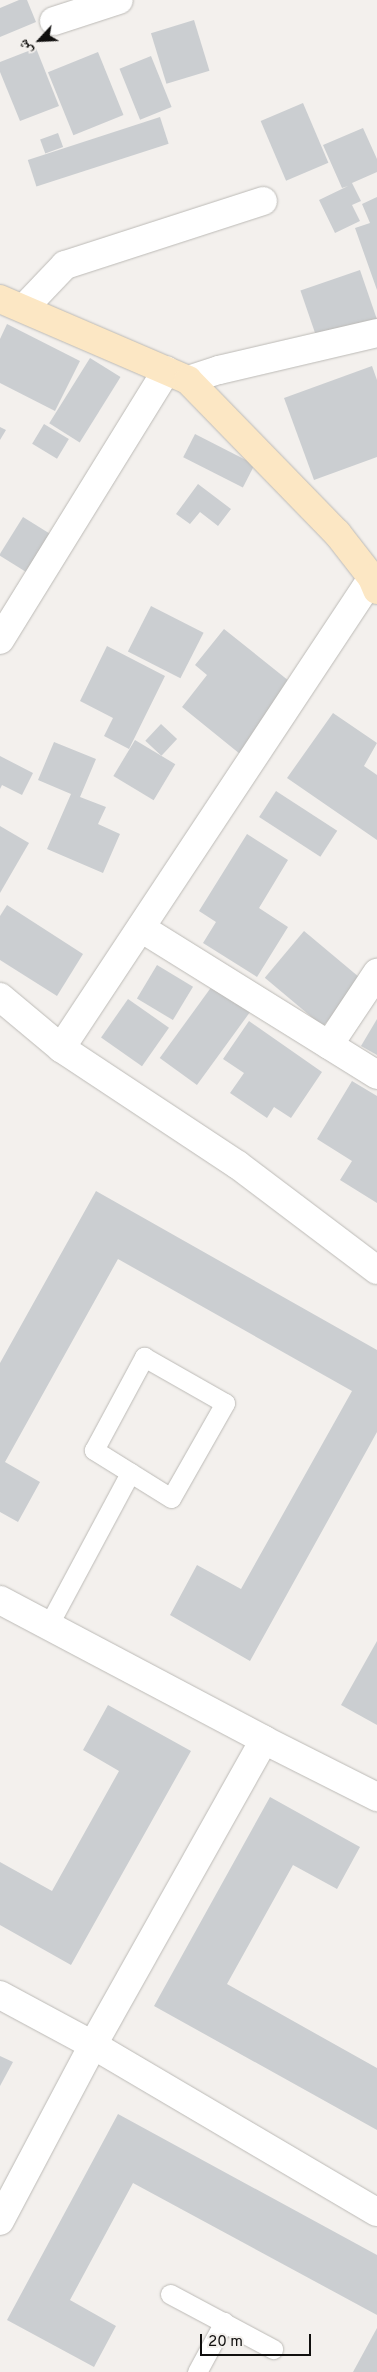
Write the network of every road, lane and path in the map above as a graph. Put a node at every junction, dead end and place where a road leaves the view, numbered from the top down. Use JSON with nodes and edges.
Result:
{"nodes":[{"id":1,"x":119,"y":0,"type":"edge"},
{"id":2,"x":54,"y":21,"type":"dead end"},
{"id":3,"x":263,"y":201,"type":"dead end"},
{"id":4,"x":12,"y":303,"type":"edge"},
{"id":5,"x":377,"y":333,"type":"edge"},
{"id":6,"x":178,"y":375,"type":"junction"},
{"id":7,"x":374,"y":584,"type":"edge"},
{"id":8,"x":0,"y":640,"type":"edge"},
{"id":9,"x":141,"y":928,"type":"junction"},
{"id":10,"x":377,"y":974,"type":"edge"},
{"id":11,"x":0,"y":997,"type":"edge"},
{"id":12,"x":328,"y":1045,"type":"junction"},
{"id":13,"x":61,"y":1048,"type":"junction"},
{"id":14,"x":377,"y":1076,"type":"edge"},
{"id":15,"x":377,"y":1270,"type":"edge"},
{"id":16,"x":130,"y":1473,"type":"junction"},
{"id":17,"x":0,"y":1600,"type":"edge"},
{"id":18,"x":48,"y":1626,"type":"junction"},
{"id":19,"x":264,"y":1740,"type":"junction"},
{"id":20,"x":377,"y":1797,"type":"edge"},
{"id":21,"x":0,"y":1995,"type":"edge"},
{"id":22,"x":93,"y":2045,"type":"junction"},
{"id":23,"x":377,"y":2212,"type":"edge"},
{"id":24,"x":0,"y":2221,"type":"edge"},
{"id":25,"x":170,"y":2294,"type":"dead end"},
{"id":26,"x":224,"y":2322,"type":"junction"},
{"id":27,"x":273,"y":2348,"type":"dead end"},
{"id":28,"x":197,"y":2372,"type":"edge"}],
"edges":[{"from":1,"to":2,"type":"street"},
{"from":3,"to":4,"type":"street"},
{"from":4,"to":6,"type":"street"},
{"from":5,"to":6,"type":"street"},
{"from":6,"to":7,"type":"street"},
{"from":6,"to":8,"type":"street"},
{"from":7,"to":9,"type":"street"},
{"from":9,"to":12,"type":"street"},
{"from":9,"to":13,"type":"street"},
{"from":10,"to":12,"type":"street"},
{"from":11,"to":13,"type":"street"},
{"from":12,"to":14,"type":"street"},
{"from":13,"to":15,"type":"street"},
{"from":16,"to":16,"type":"lane"},
{"from":16,"to":18,"type":"lane"},
{"from":17,"to":18,"type":"street"},
{"from":18,"to":19,"type":"street"},
{"from":19,"to":20,"type":"street"},
{"from":19,"to":22,"type":"street"},
{"from":21,"to":22,"type":"street"},
{"from":22,"to":23,"type":"street"},
{"from":22,"to":24,"type":"street"},
{"from":25,"to":26,"type":"lane"},
{"from":26,"to":27,"type":"lane"},
{"from":26,"to":28,"type":"lane"}]}
